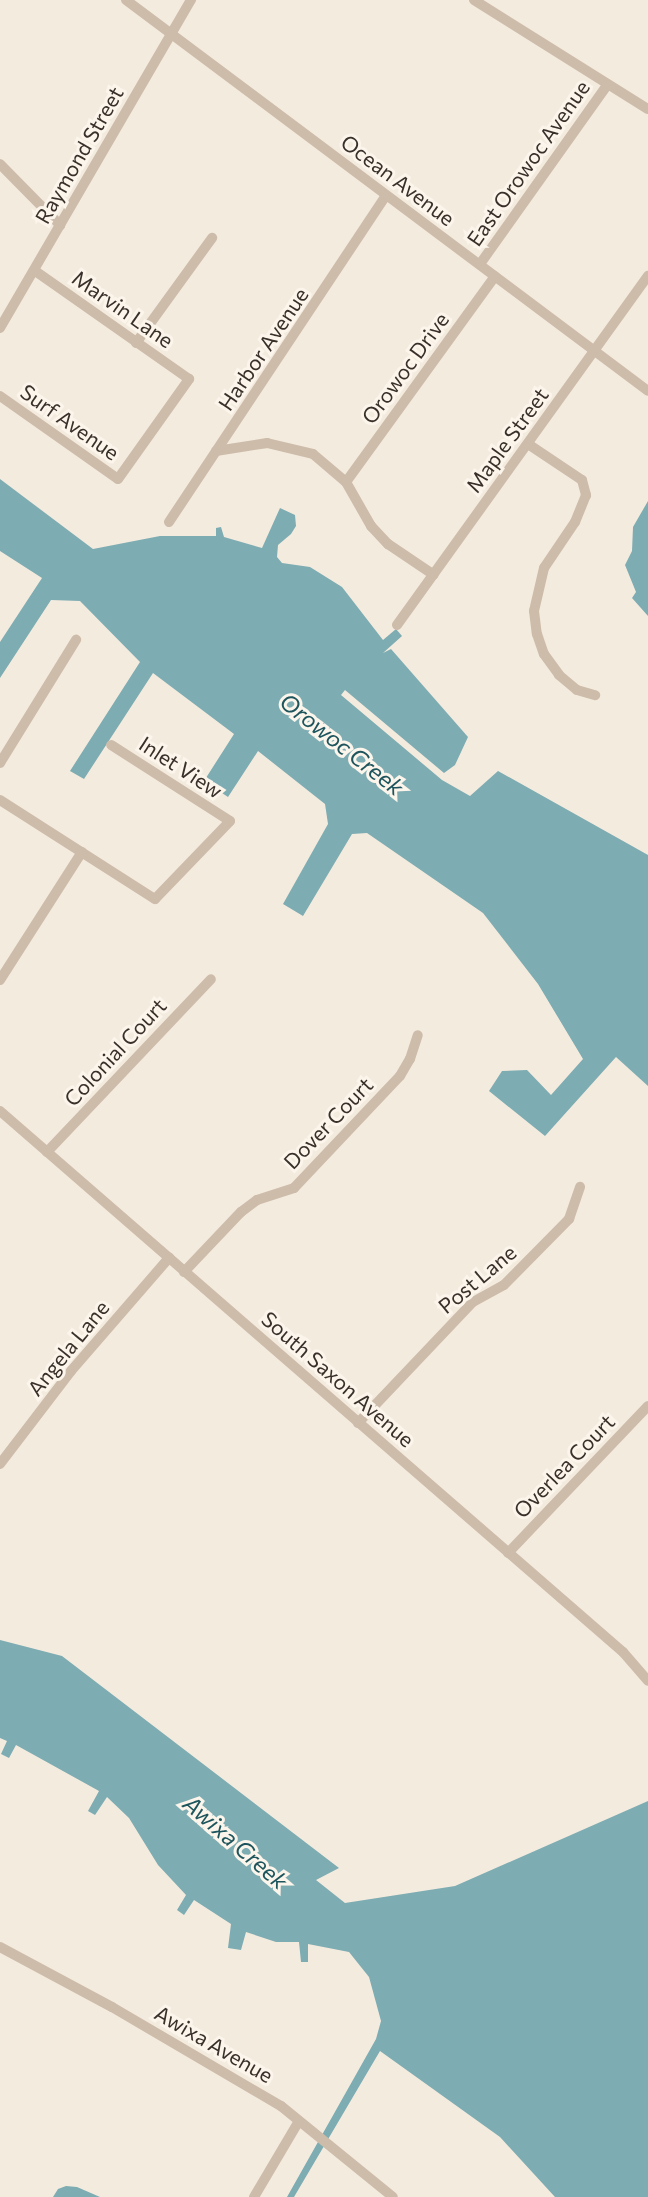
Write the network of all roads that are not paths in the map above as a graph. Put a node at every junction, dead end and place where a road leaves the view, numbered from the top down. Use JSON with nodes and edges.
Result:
{"nodes":[{"id":1,"x":126,"y":0,"type":"edge"},
{"id":2,"x":191,"y":0,"type":"edge"},
{"id":3,"x":474,"y":0,"type":"edge"},
{"id":4,"x":172,"y":34,"type":"junction"},
{"id":5,"x":607,"y":85,"type":"junction"},
{"id":6,"x":648,"y":109,"type":"edge"},
{"id":7,"x":0,"y":164,"type":"edge"},
{"id":8,"x":386,"y":195,"type":"junction"},
{"id":9,"x":60,"y":225,"type":"junction"},
{"id":10,"x":212,"y":238,"type":"dead end"},
{"id":11,"x":480,"y":264,"type":"junction"},
{"id":12,"x":34,"y":270,"type":"junction"},
{"id":13,"x":495,"y":276,"type":"junction"},
{"id":14,"x":648,"y":276,"type":"edge"},
{"id":15,"x":0,"y":328,"type":"edge"},
{"id":16,"x":136,"y":343,"type":"junction"},
{"id":17,"x":594,"y":351,"type":"junction"},
{"id":18,"x":648,"y":391,"type":"edge"},
{"id":19,"x":0,"y":396,"type":"edge"},
{"id":20,"x":528,"y":444,"type":"junction"},
{"id":21,"x":216,"y":451,"type":"junction"},
{"id":22,"x":118,"y":479,"type":"joint"},
{"id":23,"x":346,"y":482,"type":"junction"},
{"id":24,"x":169,"y":522,"type":"dead end"},
{"id":25,"x":434,"y":575,"type":"junction"},
{"id":26,"x":397,"y":625,"type":"dead end"},
{"id":27,"x":76,"y":640,"type":"dead end"},
{"id":28,"x":595,"y":695,"type":"dead end"},
{"id":29,"x":111,"y":745,"type":"dead end"},
{"id":30,"x":0,"y":764,"type":"edge"},
{"id":31,"x":0,"y":800,"type":"edge"},
{"id":32,"x":82,"y":852,"type":"junction"},
{"id":33,"x":211,"y":979,"type":"dead end"},
{"id":34,"x":0,"y":980,"type":"edge"},
{"id":35,"x":418,"y":1035,"type":"dead end"},
{"id":36,"x":0,"y":1111,"type":"edge"},
{"id":37,"x":47,"y":1152,"type":"junction"},
{"id":38,"x":580,"y":1187,"type":"dead end"},
{"id":39,"x":169,"y":1258,"type":"junction"},
{"id":40,"x":184,"y":1272,"type":"junction"},
{"id":41,"x":648,"y":1406,"type":"edge"},
{"id":42,"x":358,"y":1423,"type":"junction"},
{"id":43,"x":0,"y":1464,"type":"edge"},
{"id":44,"x":508,"y":1553,"type":"junction"},
{"id":45,"x":647,"y":1680,"type":"edge"},
{"id":46,"x":0,"y":1947,"type":"edge"},
{"id":47,"x":299,"y":2121,"type":"junction"},
{"id":48,"x":254,"y":2197,"type":"edge"},
{"id":49,"x":394,"y":2197,"type":"edge"}],
"edges":[{"from":1,"to":4,"type":"street","name":"Ocean Avenue"},
{"from":2,"to":4,"type":"street","name":"Raymond Street"},
{"from":3,"to":5,"type":"street"},
{"from":4,"to":8,"type":"street","name":"Ocean Avenue"},
{"from":4,"to":9,"type":"street","name":"Raymond Street"},
{"from":5,"to":6,"type":"street"},
{"from":5,"to":11,"type":"street","name":"East Orowoc Avenue"},
{"from":7,"to":9,"type":"street"},
{"from":8,"to":11,"type":"street","name":"Ocean Avenue"},
{"from":8,"to":21,"type":"street","name":"Harbor Avenue"},
{"from":9,"to":12,"type":"street","name":"Raymond Street"},
{"from":10,"to":16,"type":"street"},
{"from":11,"to":13,"type":"street","name":"Ocean Avenue"},
{"from":12,"to":15,"type":"street","name":"Raymond Street"},
{"from":12,"to":16,"type":"street","name":"Marvin Lane"},
{"from":13,"to":17,"type":"street","name":"Ocean Avenue"},
{"from":13,"to":23,"type":"street","name":"Orowoc Drive"},
{"from":14,"to":17,"type":"street","name":"Maple Street"},
{"from":16,"to":22,"type":"street","name":"Marvin Lane"},
{"from":17,"to":18,"type":"street","name":"Ocean Avenue"},
{"from":17,"to":20,"type":"street","name":"Maple Street"},
{"from":19,"to":22,"type":"street","name":"Surf Avenue"},
{"from":20,"to":25,"type":"street","name":"Maple Street"},
{"from":20,"to":28,"type":"street"},
{"from":21,"to":23,"type":"street"},
{"from":21,"to":24,"type":"street","name":"Harbor Avenue"},
{"from":23,"to":25,"type":"street"},
{"from":25,"to":26,"type":"street","name":"Maple Street"},
{"from":27,"to":30,"type":"street"},
{"from":29,"to":32,"type":"street","name":"Inlet View"},
{"from":31,"to":32,"type":"street"},
{"from":32,"to":34,"type":"street"},
{"from":33,"to":37,"type":"street","name":"Colonial Court"},
{"from":35,"to":40,"type":"street","name":"Dover Court"},
{"from":36,"to":37,"type":"street","name":"South Saxon Avenue"},
{"from":37,"to":39,"type":"street","name":"South Saxon Avenue"},
{"from":38,"to":42,"type":"street","name":"Post Lane"},
{"from":39,"to":40,"type":"street","name":"South Saxon Avenue"},
{"from":39,"to":43,"type":"street","name":"Angela Lane"},
{"from":40,"to":42,"type":"street","name":"South Saxon Avenue"},
{"from":41,"to":44,"type":"street","name":"Overlea Court"},
{"from":42,"to":44,"type":"street","name":"South Saxon Avenue"},
{"from":44,"to":45,"type":"street","name":"South Saxon Avenue"},
{"from":46,"to":47,"type":"street","name":"Awixa Avenue"},
{"from":47,"to":48,"type":"street"},
{"from":47,"to":49,"type":"street","name":"Awixa Avenue"}]}
